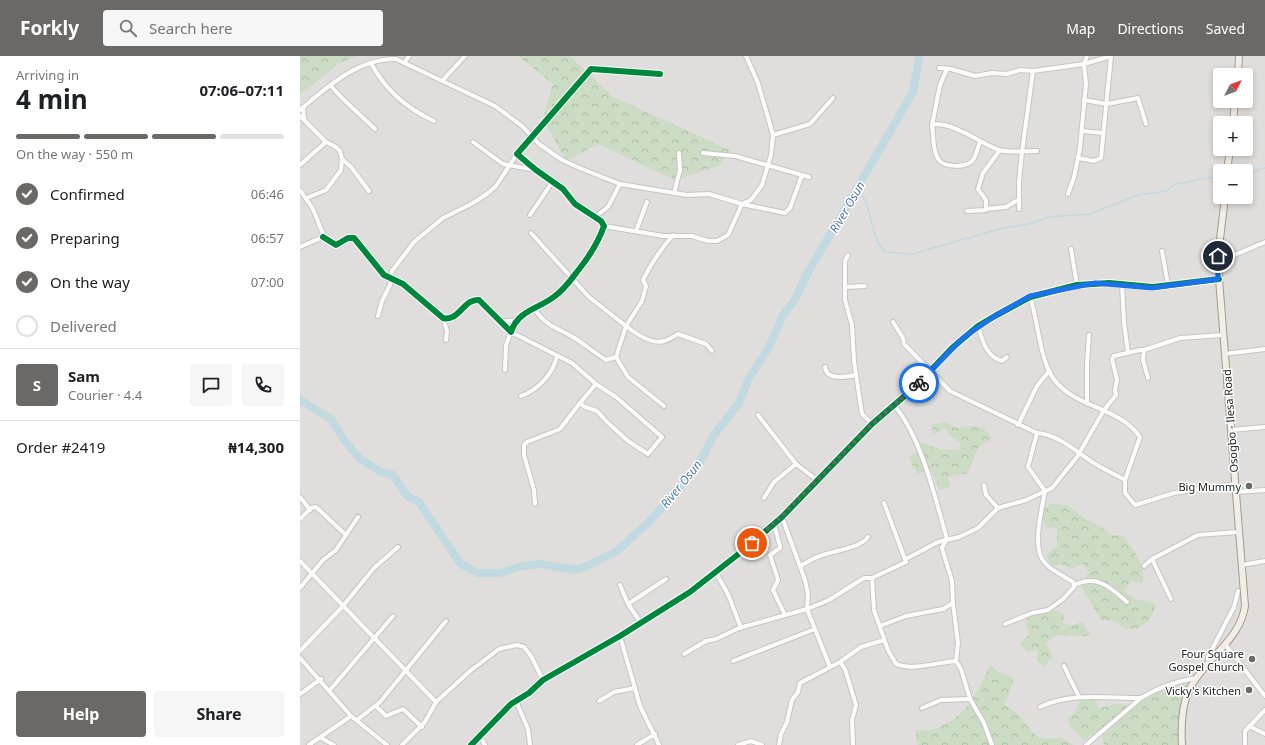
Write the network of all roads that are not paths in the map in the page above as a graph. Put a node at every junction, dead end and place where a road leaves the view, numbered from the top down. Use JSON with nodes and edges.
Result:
{"nodes":[{"id":1,"x":409,"y":56,"type":"edge"},
{"id":2,"x":465,"y":56,"type":"edge"},
{"id":3,"x":746,"y":56,"type":"edge"},
{"id":4,"x":1086,"y":56,"type":"edge"},
{"id":5,"x":1111,"y":56,"type":"edge"},
{"id":6,"x":1239,"y":56,"type":"edge"},
{"id":7,"x":385,"y":58,"type":"edge"},
{"id":8,"x":405,"y":62,"type":"junction"},
{"id":9,"x":371,"y":63,"type":"junction"},
{"id":10,"x":1084,"y":64,"type":"junction"},
{"id":11,"x":939,"y":68,"type":"dead end"},
{"id":12,"x":1238,"y":68,"type":"edge"},
{"id":13,"x":947,"y":69,"type":"junction"},
{"id":14,"x":1033,"y":71,"type":"junction"},
{"id":15,"x":660,"y":74,"type":"dead end"},
{"id":16,"x":443,"y":80,"type":"junction"},
{"id":17,"x":330,"y":85,"type":"junction"},
{"id":18,"x":833,"y":98,"type":"dead end"},
{"id":19,"x":1084,"y":100,"type":"junction"},
{"id":20,"x":1107,"y":104,"type":"junction"},
{"id":21,"x":302,"y":109,"type":"edge"},
{"id":22,"x":300,"y":116,"type":"edge"},
{"id":23,"x":304,"y":119,"type":"junction"},
{"id":24,"x":434,"y":121,"type":"dead end"},
{"id":25,"x":1146,"y":124,"type":"dead end"},
{"id":26,"x":932,"y":125,"type":"junction"},
{"id":27,"x":375,"y":129,"type":"dead end"},
{"id":28,"x":1082,"y":131,"type":"junction"},
{"id":29,"x":1103,"y":133,"type":"junction"},
{"id":30,"x":773,"y":135,"type":"junction"},
{"id":31,"x":532,"y":137,"type":"junction"},
{"id":32,"x":326,"y":142,"type":"junction"},
{"id":33,"x":473,"y":142,"type":"dead end"},
{"id":34,"x":980,"y":142,"type":"junction"},
{"id":35,"x":1000,"y":150,"type":"junction"},
{"id":36,"x":1037,"y":151,"type":"dead end"},
{"id":37,"x":1022,"y":152,"type":"junction"},
{"id":38,"x":679,"y":153,"type":"dead end"},
{"id":39,"x":702,"y":153,"type":"dead end"},
{"id":40,"x":517,"y":154,"type":"junction"},
{"id":41,"x":1078,"y":158,"type":"junction"},
{"id":42,"x":342,"y":159,"type":"junction"},
{"id":43,"x":300,"y":165,"type":"edge"},
{"id":44,"x":510,"y":165,"type":"junction"},
{"id":45,"x":768,"y":166,"type":"junction"},
{"id":46,"x":536,"y":170,"type":"junction"},
{"id":47,"x":802,"y":175,"type":"junction"},
{"id":48,"x":810,"y":177,"type":"dead end"},
{"id":49,"x":553,"y":181,"type":"junction"},
{"id":50,"x":620,"y":184,"type":"junction"},
{"id":51,"x":300,"y":190,"type":"edge"},
{"id":52,"x":369,"y":191,"type":"dead end"},
{"id":53,"x":674,"y":193,"type":"junction"},
{"id":54,"x":1068,"y":194,"type":"dead end"},
{"id":55,"x":307,"y":198,"type":"junction"},
{"id":56,"x":1018,"y":200,"type":"junction"},
{"id":57,"x":648,"y":202,"type":"dead end"},
{"id":58,"x":742,"y":204,"type":"junction"},
{"id":59,"x":1224,"y":204,"type":"edge"},
{"id":60,"x":986,"y":209,"type":"junction"},
{"id":61,"x":1019,"y":209,"type":"dead end"},
{"id":62,"x":967,"y":211,"type":"dead end"},
{"id":63,"x":530,"y":215,"type":"dead end"},
{"id":64,"x":595,"y":217,"type":"junction"},
{"id":65,"x":604,"y":226,"type":"junction"},
{"id":66,"x":636,"y":231,"type":"junction"},
{"id":67,"x":531,"y":234,"type":"dead end"},
{"id":68,"x":673,"y":235,"type":"junction"},
{"id":69,"x":323,"y":237,"type":"junction"},
{"id":70,"x":1265,"y":242,"type":"edge"},
{"id":71,"x":300,"y":247,"type":"edge"},
{"id":72,"x":1071,"y":249,"type":"dead end"},
{"id":73,"x":1162,"y":251,"type":"dead end"},
{"id":74,"x":848,"y":254,"type":"dead end"},
{"id":75,"x":1218,"y":262,"type":"junction"},
{"id":76,"x":391,"y":278,"type":"junction"},
{"id":77,"x":573,"y":278,"type":"junction"},
{"id":78,"x":1218,"y":279,"type":"junction"},
{"id":79,"x":1122,"y":284,"type":"junction"},
{"id":80,"x":1077,"y":285,"type":"junction"},
{"id":81,"x":1168,"y":285,"type":"junction"},
{"id":82,"x":865,"y":286,"type":"dead end"},
{"id":83,"x":845,"y":287,"type":"junction"},
{"id":84,"x":1030,"y":296,"type":"junction"},
{"id":85,"x":534,"y":308,"type":"junction"},
{"id":86,"x":378,"y":316,"type":"dead end"},
{"id":87,"x":443,"y":318,"type":"junction"},
{"id":88,"x":517,"y":320,"type":"junction"},
{"id":89,"x":500,"y":322,"type":"junction"},
{"id":90,"x":893,"y":322,"type":"dead end"},
{"id":91,"x":626,"y":326,"type":"junction"},
{"id":92,"x":978,"y":326,"type":"junction"},
{"id":93,"x":511,"y":332,"type":"junction"},
{"id":94,"x":1089,"y":334,"type":"dead end"},
{"id":95,"x":1223,"y":335,"type":"junction"},
{"id":96,"x":446,"y":340,"type":"dead end"},
{"id":97,"x":1265,"y":349,"type":"edge"},
{"id":98,"x":1144,"y":350,"type":"junction"},
{"id":99,"x":712,"y":351,"type":"dead end"},
{"id":100,"x":1128,"y":353,"type":"junction"},
{"id":101,"x":1224,"y":354,"type":"junction"},
{"id":102,"x":557,"y":356,"type":"junction"},
{"id":103,"x":616,"y":357,"type":"junction"},
{"id":104,"x":1007,"y":357,"type":"dead end"},
{"id":105,"x":825,"y":367,"type":"dead end"},
{"id":106,"x":505,"y":370,"type":"dead end"},
{"id":107,"x":931,"y":370,"type":"junction"},
{"id":108,"x":1049,"y":371,"type":"junction"},
{"id":109,"x":856,"y":374,"type":"junction"},
{"id":110,"x":1148,"y":378,"type":"dead end"},
{"id":111,"x":596,"y":384,"type":"junction"},
{"id":112,"x":521,"y":396,"type":"dead end"},
{"id":113,"x":580,"y":403,"type":"junction"},
{"id":114,"x":1087,"y":404,"type":"junction"},
{"id":115,"x":894,"y":405,"type":"junction"},
{"id":116,"x":1110,"y":405,"type":"junction"},
{"id":117,"x":664,"y":406,"type":"dead end"},
{"id":118,"x":1104,"y":410,"type":"junction"},
{"id":119,"x":1110,"y":411,"type":"junction"},
{"id":120,"x":758,"y":415,"type":"dead end"},
{"id":121,"x":872,"y":424,"type":"junction"},
{"id":122,"x":1018,"y":425,"type":"junction"},
{"id":123,"x":1265,"y":427,"type":"edge"},
{"id":124,"x":1231,"y":430,"type":"junction"},
{"id":125,"x":1037,"y":434,"type":"junction"},
{"id":126,"x":1079,"y":453,"type":"junction"},
{"id":127,"x":796,"y":464,"type":"junction"},
{"id":128,"x":817,"y":480,"type":"junction"},
{"id":129,"x":1125,"y":480,"type":"junction"},
{"id":130,"x":1234,"y":484,"type":"junction"},
{"id":131,"x":984,"y":485,"type":"dead end"},
{"id":132,"x":1265,"y":490,"type":"edge"},
{"id":133,"x":1045,"y":491,"type":"junction"},
{"id":134,"x":1236,"y":492,"type":"junction"},
{"id":135,"x":300,"y":497,"type":"edge"},
{"id":136,"x":764,"y":498,"type":"dead end"},
{"id":137,"x":884,"y":503,"type":"dead end"},
{"id":138,"x":535,"y":504,"type":"dead end"},
{"id":139,"x":998,"y":508,"type":"junction"},
{"id":140,"x":310,"y":510,"type":"junction"},
{"id":141,"x":782,"y":516,"type":"junction"},
{"id":142,"x":358,"y":517,"type":"dead end"},
{"id":143,"x":300,"y":519,"type":"edge"},
{"id":144,"x":774,"y":524,"type":"junction"},
{"id":145,"x":1238,"y":532,"type":"junction"},
{"id":146,"x":345,"y":534,"type":"junction"},
{"id":147,"x":868,"y":537,"type":"dead end"},
{"id":148,"x":947,"y":539,"type":"junction"},
{"id":149,"x":398,"y":547,"type":"dead end"},
{"id":150,"x":1152,"y":559,"type":"junction"},
{"id":151,"x":300,"y":561,"type":"edge"},
{"id":152,"x":1265,"y":561,"type":"edge"},
{"id":153,"x":906,"y":562,"type":"junction"},
{"id":154,"x":1242,"y":565,"type":"junction"},
{"id":155,"x":800,"y":566,"type":"junction"},
{"id":156,"x":1144,"y":566,"type":"dead end"},
{"id":157,"x":716,"y":573,"type":"junction"},
{"id":158,"x":312,"y":574,"type":"junction"},
{"id":159,"x":872,"y":578,"type":"junction"},
{"id":160,"x":666,"y":579,"type":"dead end"},
{"id":161,"x":620,"y":585,"type":"dead end"},
{"id":162,"x":1074,"y":585,"type":"junction"},
{"id":163,"x":300,"y":588,"type":"edge"},
{"id":164,"x":1238,"y":591,"type":"dead end"},
{"id":165,"x":1171,"y":599,"type":"dead end"},
{"id":166,"x":1127,"y":602,"type":"dead end"},
{"id":167,"x":953,"y":603,"type":"junction"},
{"id":168,"x":628,"y":604,"type":"junction"},
{"id":169,"x":343,"y":606,"type":"junction"},
{"id":170,"x":807,"y":609,"type":"junction"},
{"id":171,"x":785,"y":615,"type":"junction"},
{"id":172,"x":393,"y":616,"type":"dead end"},
{"id":173,"x":446,"y":620,"type":"dead end"},
{"id":174,"x":641,"y":623,"type":"junction"},
{"id":175,"x":1004,"y":624,"type":"dead end"},
{"id":176,"x":880,"y":626,"type":"junction"},
{"id":177,"x":741,"y":628,"type":"junction"},
{"id":178,"x":815,"y":629,"type":"junction"},
{"id":179,"x":620,"y":636,"type":"junction"},
{"id":180,"x":374,"y":638,"type":"junction"},
{"id":181,"x":884,"y":640,"type":"junction"},
{"id":182,"x":1225,"y":644,"type":"junction"},
{"id":183,"x":300,"y":651,"type":"edge"},
{"id":184,"x":684,"y":654,"type":"dead end"},
{"id":185,"x":300,"y":658,"type":"edge"},
{"id":186,"x":733,"y":661,"type":"dead end"},
{"id":187,"x":956,"y":661,"type":"junction"},
{"id":188,"x":840,"y":662,"type":"junction"},
{"id":189,"x":1208,"y":662,"type":"junction"},
{"id":190,"x":1064,"y":666,"type":"dead end"},
{"id":191,"x":830,"y":667,"type":"junction"},
{"id":192,"x":406,"y":672,"type":"junction"},
{"id":193,"x":1196,"y":678,"type":"junction"},
{"id":194,"x":321,"y":679,"type":"junction"},
{"id":195,"x":543,"y":680,"type":"junction"},
{"id":196,"x":635,"y":688,"type":"junction"},
{"id":197,"x":330,"y":690,"type":"junction"},
{"id":198,"x":1264,"y":693,"type":"edge"},
{"id":199,"x":300,"y":694,"type":"edge"},
{"id":200,"x":429,"y":694,"type":"junction"},
{"id":201,"x":1079,"y":697,"type":"junction"},
{"id":202,"x":441,"y":698,"type":"junction"},
{"id":203,"x":1141,"y":698,"type":"junction"},
{"id":204,"x":970,"y":699,"type":"junction"},
{"id":205,"x":516,"y":701,"type":"junction"},
{"id":206,"x":599,"y":701,"type":"dead end"},
{"id":207,"x":436,"y":702,"type":"junction"},
{"id":208,"x":376,"y":706,"type":"junction"},
{"id":209,"x":1040,"y":707,"type":"dead end"},
{"id":210,"x":922,"y":708,"type":"dead end"},
{"id":211,"x":1265,"y":710,"type":"edge"},
{"id":212,"x":351,"y":716,"type":"junction"},
{"id":213,"x":357,"y":720,"type":"junction"},
{"id":214,"x":422,"y":726,"type":"junction"},
{"id":215,"x":1249,"y":726,"type":"junction"},
{"id":216,"x":655,"y":734,"type":"junction"},
{"id":217,"x":1265,"y":734,"type":"edge"},
{"id":218,"x":479,"y":735,"type":"junction"},
{"id":219,"x":321,"y":738,"type":"junction"},
{"id":220,"x":309,"y":745,"type":"edge"},
{"id":221,"x":334,"y":745,"type":"edge"},
{"id":222,"x":387,"y":745,"type":"edge"},
{"id":223,"x":402,"y":745,"type":"edge"},
{"id":224,"x":471,"y":745,"type":"edge"},
{"id":225,"x":485,"y":745,"type":"edge"},
{"id":226,"x":530,"y":745,"type":"edge"},
{"id":227,"x":637,"y":745,"type":"edge"},
{"id":228,"x":659,"y":745,"type":"edge"},
{"id":229,"x":738,"y":745,"type":"edge"},
{"id":230,"x":762,"y":745,"type":"edge"},
{"id":231,"x":779,"y":745,"type":"edge"},
{"id":232,"x":853,"y":745,"type":"edge"},
{"id":233,"x":992,"y":745,"type":"edge"},
{"id":234,"x":1086,"y":745,"type":"edge"},
{"id":235,"x":1182,"y":745,"type":"edge"},
{"id":236,"x":1245,"y":745,"type":"edge"}],
"edges":[{"from":1,"to":8,"type":"street"},
{"from":2,"to":16,"type":"street"},
{"from":3,"to":30,"type":"street"},
{"from":4,"to":10,"type":"street"},
{"from":5,"to":10,"type":"street"},
{"from":5,"to":20,"type":"street"},
{"from":6,"to":12,"type":"main road"},
{"from":7,"to":8,"type":"street"},
{"from":7,"to":9,"type":"street"},
{"from":8,"to":16,"type":"street"},
{"from":9,"to":17,"type":"street"},
{"from":9,"to":24,"type":"street"},
{"from":10,"to":14,"type":"street"},
{"from":10,"to":19,"type":"street"},
{"from":11,"to":13,"type":"street"},
{"from":13,"to":14,"type":"street"},
{"from":13,"to":26,"type":"street"},
{"from":14,"to":37,"type":"street"},
{"from":15,"to":31,"type":"street"},
{"from":16,"to":31,"type":"street"},
{"from":17,"to":21,"type":"street"},
{"from":17,"to":27,"type":"street"},
{"from":18,"to":30,"type":"street"},
{"from":19,"to":20,"type":"street"},
{"from":19,"to":28,"type":"street"},
{"from":20,"to":25,"type":"street"},
{"from":20,"to":29,"type":"street"},
{"from":21,"to":23,"type":"street"},
{"from":22,"to":23,"type":"street"},
{"from":23,"to":32,"type":"street"},
{"from":26,"to":34,"type":"street"},
{"from":26,"to":34,"type":"street"},
{"from":28,"to":29,"type":"street"},
{"from":28,"to":41,"type":"street"},
{"from":29,"to":41,"type":"street"},
{"from":30,"to":45,"type":"street"},
{"from":31,"to":40,"type":"street"},
{"from":31,"to":50,"type":"street"},
{"from":32,"to":42,"type":"street"},
{"from":32,"to":43,"type":"street"},
{"from":33,"to":44,"type":"street"},
{"from":34,"to":35,"type":"street"},
{"from":35,"to":37,"type":"street"},
{"from":35,"to":60,"type":"street"},
{"from":36,"to":37,"type":"street"},
{"from":37,"to":56,"type":"street"},
{"from":38,"to":53,"type":"street"},
{"from":39,"to":45,"type":"street"},
{"from":40,"to":44,"type":"street"},
{"from":40,"to":46,"type":"street"},
{"from":41,"to":54,"type":"street"},
{"from":42,"to":52,"type":"street"},
{"from":42,"to":55,"type":"street"},
{"from":44,"to":46,"type":"street"},
{"from":44,"to":76,"type":"street"},
{"from":45,"to":47,"type":"street"},
{"from":45,"to":58,"type":"street"},
{"from":46,"to":49,"type":"street"},
{"from":47,"to":48,"type":"street"},
{"from":47,"to":58,"type":"street"},
{"from":49,"to":63,"type":"street"},
{"from":49,"to":64,"type":"street"},
{"from":50,"to":53,"type":"street"},
{"from":50,"to":64,"type":"street"},
{"from":51,"to":55,"type":"street"},
{"from":53,"to":58,"type":"street"},
{"from":55,"to":69,"type":"street"},
{"from":56,"to":60,"type":"street"},
{"from":56,"to":61,"type":"street"},
{"from":57,"to":66,"type":"street"},
{"from":58,"to":68,"type":"street"},
{"from":59,"to":75,"type":"main road","name":"Osogbo - Ilesa Road"},
{"from":60,"to":62,"type":"street"},
{"from":64,"to":65,"type":"street"},
{"from":65,"to":66,"type":"street"},
{"from":65,"to":77,"type":"street"},
{"from":66,"to":68,"type":"street"},
{"from":67,"to":77,"type":"street"},
{"from":68,"to":91,"type":"street"},
{"from":69,"to":71,"type":"street"},
{"from":69,"to":76,"type":"street"},
{"from":70,"to":75,"type":"street"},
{"from":72,"to":80,"type":"street"},
{"from":73,"to":81,"type":"street"},
{"from":74,"to":83,"type":"street"},
{"from":75,"to":78,"type":"main road","name":"Osogbo - Ilesa Road"},
{"from":76,"to":86,"type":"street"},
{"from":76,"to":87,"type":"street"},
{"from":77,"to":85,"type":"street"},
{"from":77,"to":91,"type":"street"},
{"from":78,"to":81,"type":"street"},
{"from":78,"to":95,"type":"main road","name":"Osogbo - Ilesa Road"},
{"from":79,"to":80,"type":"street"},
{"from":79,"to":81,"type":"street"},
{"from":79,"to":100,"type":"street"},
{"from":80,"to":84,"type":"street"},
{"from":82,"to":83,"type":"street"},
{"from":83,"to":109,"type":"street"},
{"from":84,"to":92,"type":"street"},
{"from":84,"to":108,"type":"street"},
{"from":85,"to":88,"type":"street"},
{"from":85,"to":103,"type":"street"},
{"from":87,"to":89,"type":"street"},
{"from":87,"to":96,"type":"street"},
{"from":88,"to":89,"type":"street"},
{"from":88,"to":93,"type":"street"},
{"from":89,"to":93,"type":"street"},
{"from":90,"to":107,"type":"street"},
{"from":91,"to":99,"type":"street"},
{"from":91,"to":103,"type":"street"},
{"from":92,"to":104,"type":"street"},
{"from":92,"to":107,"type":"street"},
{"from":93,"to":102,"type":"street"},
{"from":93,"to":106,"type":"street"},
{"from":94,"to":114,"type":"street"},
{"from":95,"to":98,"type":"street"},
{"from":95,"to":101,"type":"main road","name":"Osogbo - Ilesa Road"},
{"from":97,"to":101,"type":"street"},
{"from":98,"to":100,"type":"street"},
{"from":98,"to":110,"type":"street"},
{"from":100,"to":116,"type":"street"},
{"from":101,"to":124,"type":"main road","name":"Osogbo - Ilesa Road"},
{"from":102,"to":111,"type":"street"},
{"from":102,"to":112,"type":"street"},
{"from":103,"to":117,"type":"street"},
{"from":105,"to":109,"type":"street"},
{"from":107,"to":115,"type":"street"},
{"from":107,"to":122,"type":"street"},
{"from":108,"to":114,"type":"street"},
{"from":108,"to":122,"type":"street"},
{"from":109,"to":121,"type":"street"},
{"from":111,"to":113,"type":"street"},
{"from":111,"to":113,"type":"street"},
{"from":113,"to":138,"type":"street"},
{"from":114,"to":118,"type":"street"},
{"from":115,"to":121,"type":"street"},
{"from":115,"to":148,"type":"street"},
{"from":116,"to":118,"type":"street"},
{"from":116,"to":119,"type":"street"},
{"from":118,"to":119,"type":"street"},
{"from":118,"to":126,"type":"street"},
{"from":119,"to":129,"type":"street"},
{"from":120,"to":127,"type":"street"},
{"from":121,"to":128,"type":"street"},
{"from":122,"to":125,"type":"street"},
{"from":123,"to":124,"type":"street"},
{"from":124,"to":130,"type":"main road","name":"Osogbo - Ilesa Road"},
{"from":125,"to":126,"type":"street"},
{"from":125,"to":133,"type":"street"},
{"from":126,"to":129,"type":"street"},
{"from":126,"to":133,"type":"street"},
{"from":127,"to":128,"type":"street"},
{"from":127,"to":136,"type":"street"},
{"from":128,"to":141,"type":"street"},
{"from":129,"to":130,"type":"street"},
{"from":130,"to":134,"type":"main road","name":"Osogbo - Ilesa Road"},
{"from":131,"to":139,"type":"street"},
{"from":132,"to":134,"type":"street"},
{"from":133,"to":139,"type":"street"},
{"from":133,"to":162,"type":"street"},
{"from":134,"to":145,"type":"main road","name":"Osogbo - Ilesa Road"},
{"from":135,"to":140,"type":"street"},
{"from":137,"to":153,"type":"street"},
{"from":139,"to":148,"type":"street"},
{"from":140,"to":143,"type":"street"},
{"from":140,"to":146,"type":"street"},
{"from":141,"to":144,"type":"street"},
{"from":141,"to":155,"type":"street"},
{"from":142,"to":146,"type":"street"},
{"from":144,"to":157,"type":"street"},
{"from":144,"to":171,"type":"street"},
{"from":145,"to":150,"type":"street"},
{"from":145,"to":154,"type":"main road","name":"Osogbo - Ilesa Road"},
{"from":146,"to":158,"type":"street"},
{"from":147,"to":155,"type":"street"},
{"from":148,"to":153,"type":"street"},
{"from":148,"to":167,"type":"street"},
{"from":149,"to":169,"type":"street"},
{"from":150,"to":156,"type":"street"},
{"from":150,"to":165,"type":"street"},
{"from":151,"to":158,"type":"street"},
{"from":152,"to":154,"type":"street"},
{"from":153,"to":159,"type":"street"},
{"from":154,"to":182,"type":"main road","name":"Osogbo - Ilesa Road"},
{"from":155,"to":170,"type":"street"},
{"from":157,"to":174,"type":"street"},
{"from":157,"to":177,"type":"street"},
{"from":158,"to":163,"type":"street"},
{"from":158,"to":169,"type":"street"},
{"from":159,"to":170,"type":"street"},
{"from":159,"to":176,"type":"street"},
{"from":160,"to":168,"type":"street"},
{"from":161,"to":168,"type":"street"},
{"from":162,"to":166,"type":"street"},
{"from":162,"to":175,"type":"street"},
{"from":164,"to":189,"type":"street"},
{"from":167,"to":176,"type":"street"},
{"from":167,"to":187,"type":"street"},
{"from":168,"to":174,"type":"street"},
{"from":169,"to":180,"type":"street"},
{"from":169,"to":183,"type":"street"},
{"from":170,"to":171,"type":"street"},
{"from":170,"to":178,"type":"street"},
{"from":171,"to":177,"type":"street"},
{"from":172,"to":180,"type":"street"},
{"from":173,"to":192,"type":"street"},
{"from":174,"to":179,"type":"street"},
{"from":176,"to":181,"type":"street"},
{"from":177,"to":184,"type":"street"},
{"from":178,"to":186,"type":"street"},
{"from":178,"to":191,"type":"street"},
{"from":179,"to":195,"type":"street"},
{"from":179,"to":196,"type":"street"},
{"from":180,"to":192,"type":"street"},
{"from":180,"to":197,"type":"street"},
{"from":181,"to":187,"type":"street"},
{"from":181,"to":188,"type":"street"},
{"from":182,"to":189,"type":"main road","name":"Osogbo - Ilesa Road"},
{"from":182,"to":198,"type":"street"},
{"from":185,"to":194,"type":"street"},
{"from":187,"to":204,"type":"street"},
{"from":188,"to":191,"type":"street"},
{"from":188,"to":232,"type":"street"},
{"from":189,"to":193,"type":"main road","name":"Osogbo - Ilesa Road"},
{"from":190,"to":201,"type":"street"},
{"from":191,"to":231,"type":"street"},
{"from":192,"to":200,"type":"street"},
{"from":192,"to":208,"type":"street"},
{"from":193,"to":203,"type":"street"},
{"from":193,"to":235,"type":"main road","name":"Osogbo - Ilesa Road"},
{"from":194,"to":197,"type":"street"},
{"from":194,"to":199,"type":"street"},
{"from":195,"to":202,"type":"street"},
{"from":195,"to":205,"type":"street"},
{"from":196,"to":206,"type":"street"},
{"from":196,"to":216,"type":"street"},
{"from":197,"to":212,"type":"street"},
{"from":200,"to":202,"type":"street"},
{"from":200,"to":207,"type":"street"},
{"from":201,"to":203,"type":"street"},
{"from":201,"to":209,"type":"street"},
{"from":202,"to":207,"type":"street"},
{"from":203,"to":234,"type":"street"},
{"from":204,"to":210,"type":"street"},
{"from":204,"to":233,"type":"street"},
{"from":205,"to":218,"type":"street"},
{"from":205,"to":226,"type":"street"},
{"from":207,"to":214,"type":"street"},
{"from":208,"to":213,"type":"street"},
{"from":208,"to":214,"type":"street"},
{"from":211,"to":215,"type":"street"},
{"from":212,"to":213,"type":"street"},
{"from":212,"to":219,"type":"street"},
{"from":213,"to":222,"type":"street"},
{"from":214,"to":223,"type":"street"},
{"from":215,"to":217,"type":"street"},
{"from":215,"to":236,"type":"street"},
{"from":216,"to":227,"type":"street"},
{"from":216,"to":228,"type":"street"},
{"from":218,"to":224,"type":"street"},
{"from":218,"to":225,"type":"street"},
{"from":219,"to":220,"type":"street"},
{"from":219,"to":221,"type":"street"},
{"from":229,"to":230,"type":"street"}]}
